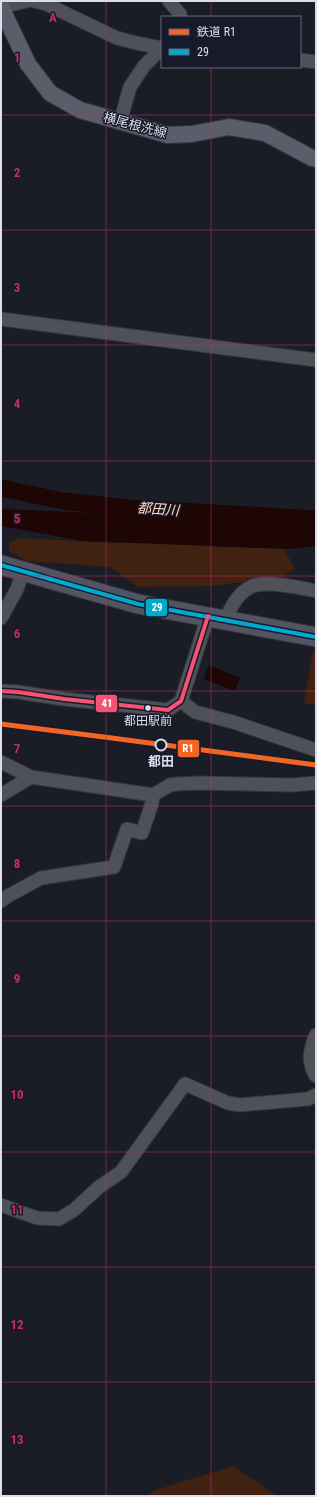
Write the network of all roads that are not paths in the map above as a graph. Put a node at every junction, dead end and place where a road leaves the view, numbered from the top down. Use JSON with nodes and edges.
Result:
{"nodes":[{"id":1,"x":27,"y":1,"type":"edge"},
{"id":2,"x":34,"y":1,"type":"edge"},
{"id":3,"x":169,"y":1,"type":"edge"},
{"id":4,"x":1,"y":7,"type":"edge"},
{"id":5,"x":180,"y":16,"type":"edge"},
{"id":6,"x":161,"y":48,"type":"edge"},
{"id":7,"x":161,"y":49,"type":"edge"},
{"id":8,"x":301,"y":60,"type":"edge"},
{"id":9,"x":316,"y":62,"type":"edge"},
{"id":10,"x":120,"y":122,"type":"junction"},
{"id":11,"x":316,"y":159,"type":"edge"},
{"id":12,"x":1,"y":319,"type":"edge"},
{"id":13,"x":316,"y":360,"type":"edge"},
{"id":14,"x":1,"y":565,"type":"edge"},
{"id":15,"x":23,"y":572,"type":"junction"},
{"id":16,"x":316,"y":591,"type":"edge"},
{"id":17,"x":208,"y":616,"type":"junction"},
{"id":18,"x":1,"y":618,"type":"edge"},
{"id":19,"x":226,"y":619,"type":"junction"},
{"id":20,"x":316,"y":637,"type":"edge"},
{"id":21,"x":1,"y":691,"type":"edge"},
{"id":22,"x":181,"y":701,"type":"junction"},
{"id":23,"x":316,"y":750,"type":"edge"},
{"id":24,"x":1,"y":762,"type":"edge"},
{"id":25,"x":31,"y":777,"type":"junction"},
{"id":26,"x":316,"y":783,"type":"edge"},
{"id":27,"x":1,"y":795,"type":"edge"},
{"id":28,"x":153,"y":795,"type":"junction"},
{"id":29,"x":1,"y":902,"type":"edge"},
{"id":30,"x":316,"y":1035,"type":"edge"},
{"id":31,"x":316,"y":1076,"type":"edge"},
{"id":32,"x":316,"y":1095,"type":"edge"},
{"id":33,"x":1,"y":1205,"type":"edge"}],
"edges":[{"from":1,"to":4,"type":"street"},
{"from":2,"to":6,"type":"street"},
{"from":3,"to":5,"type":"street"},
{"from":4,"to":10,"type":"main road","name":"横尾根洗線"},
{"from":7,"to":10,"type":"street"},
{"from":8,"to":9,"type":"street"},
{"from":10,"to":11,"type":"main road","name":"横尾根洗線"},
{"from":12,"to":13,"type":"street"},
{"from":14,"to":15,"type":"highway"},
{"from":15,"to":17,"type":"highway"},
{"from":15,"to":18,"type":"street"},
{"from":16,"to":19,"type":"street"},
{"from":17,"to":19,"type":"highway"},
{"from":17,"to":22,"type":"street"},
{"from":19,"to":20,"type":"highway"},
{"from":21,"to":22,"type":"street"},
{"from":22,"to":23,"type":"street"},
{"from":24,"to":25,"type":"street"},
{"from":25,"to":27,"type":"street"},
{"from":25,"to":28,"type":"street"},
{"from":26,"to":28,"type":"street"},
{"from":28,"to":29,"type":"street"},
{"from":30,"to":31,"type":"street"},
{"from":32,"to":33,"type":"street"}]}
